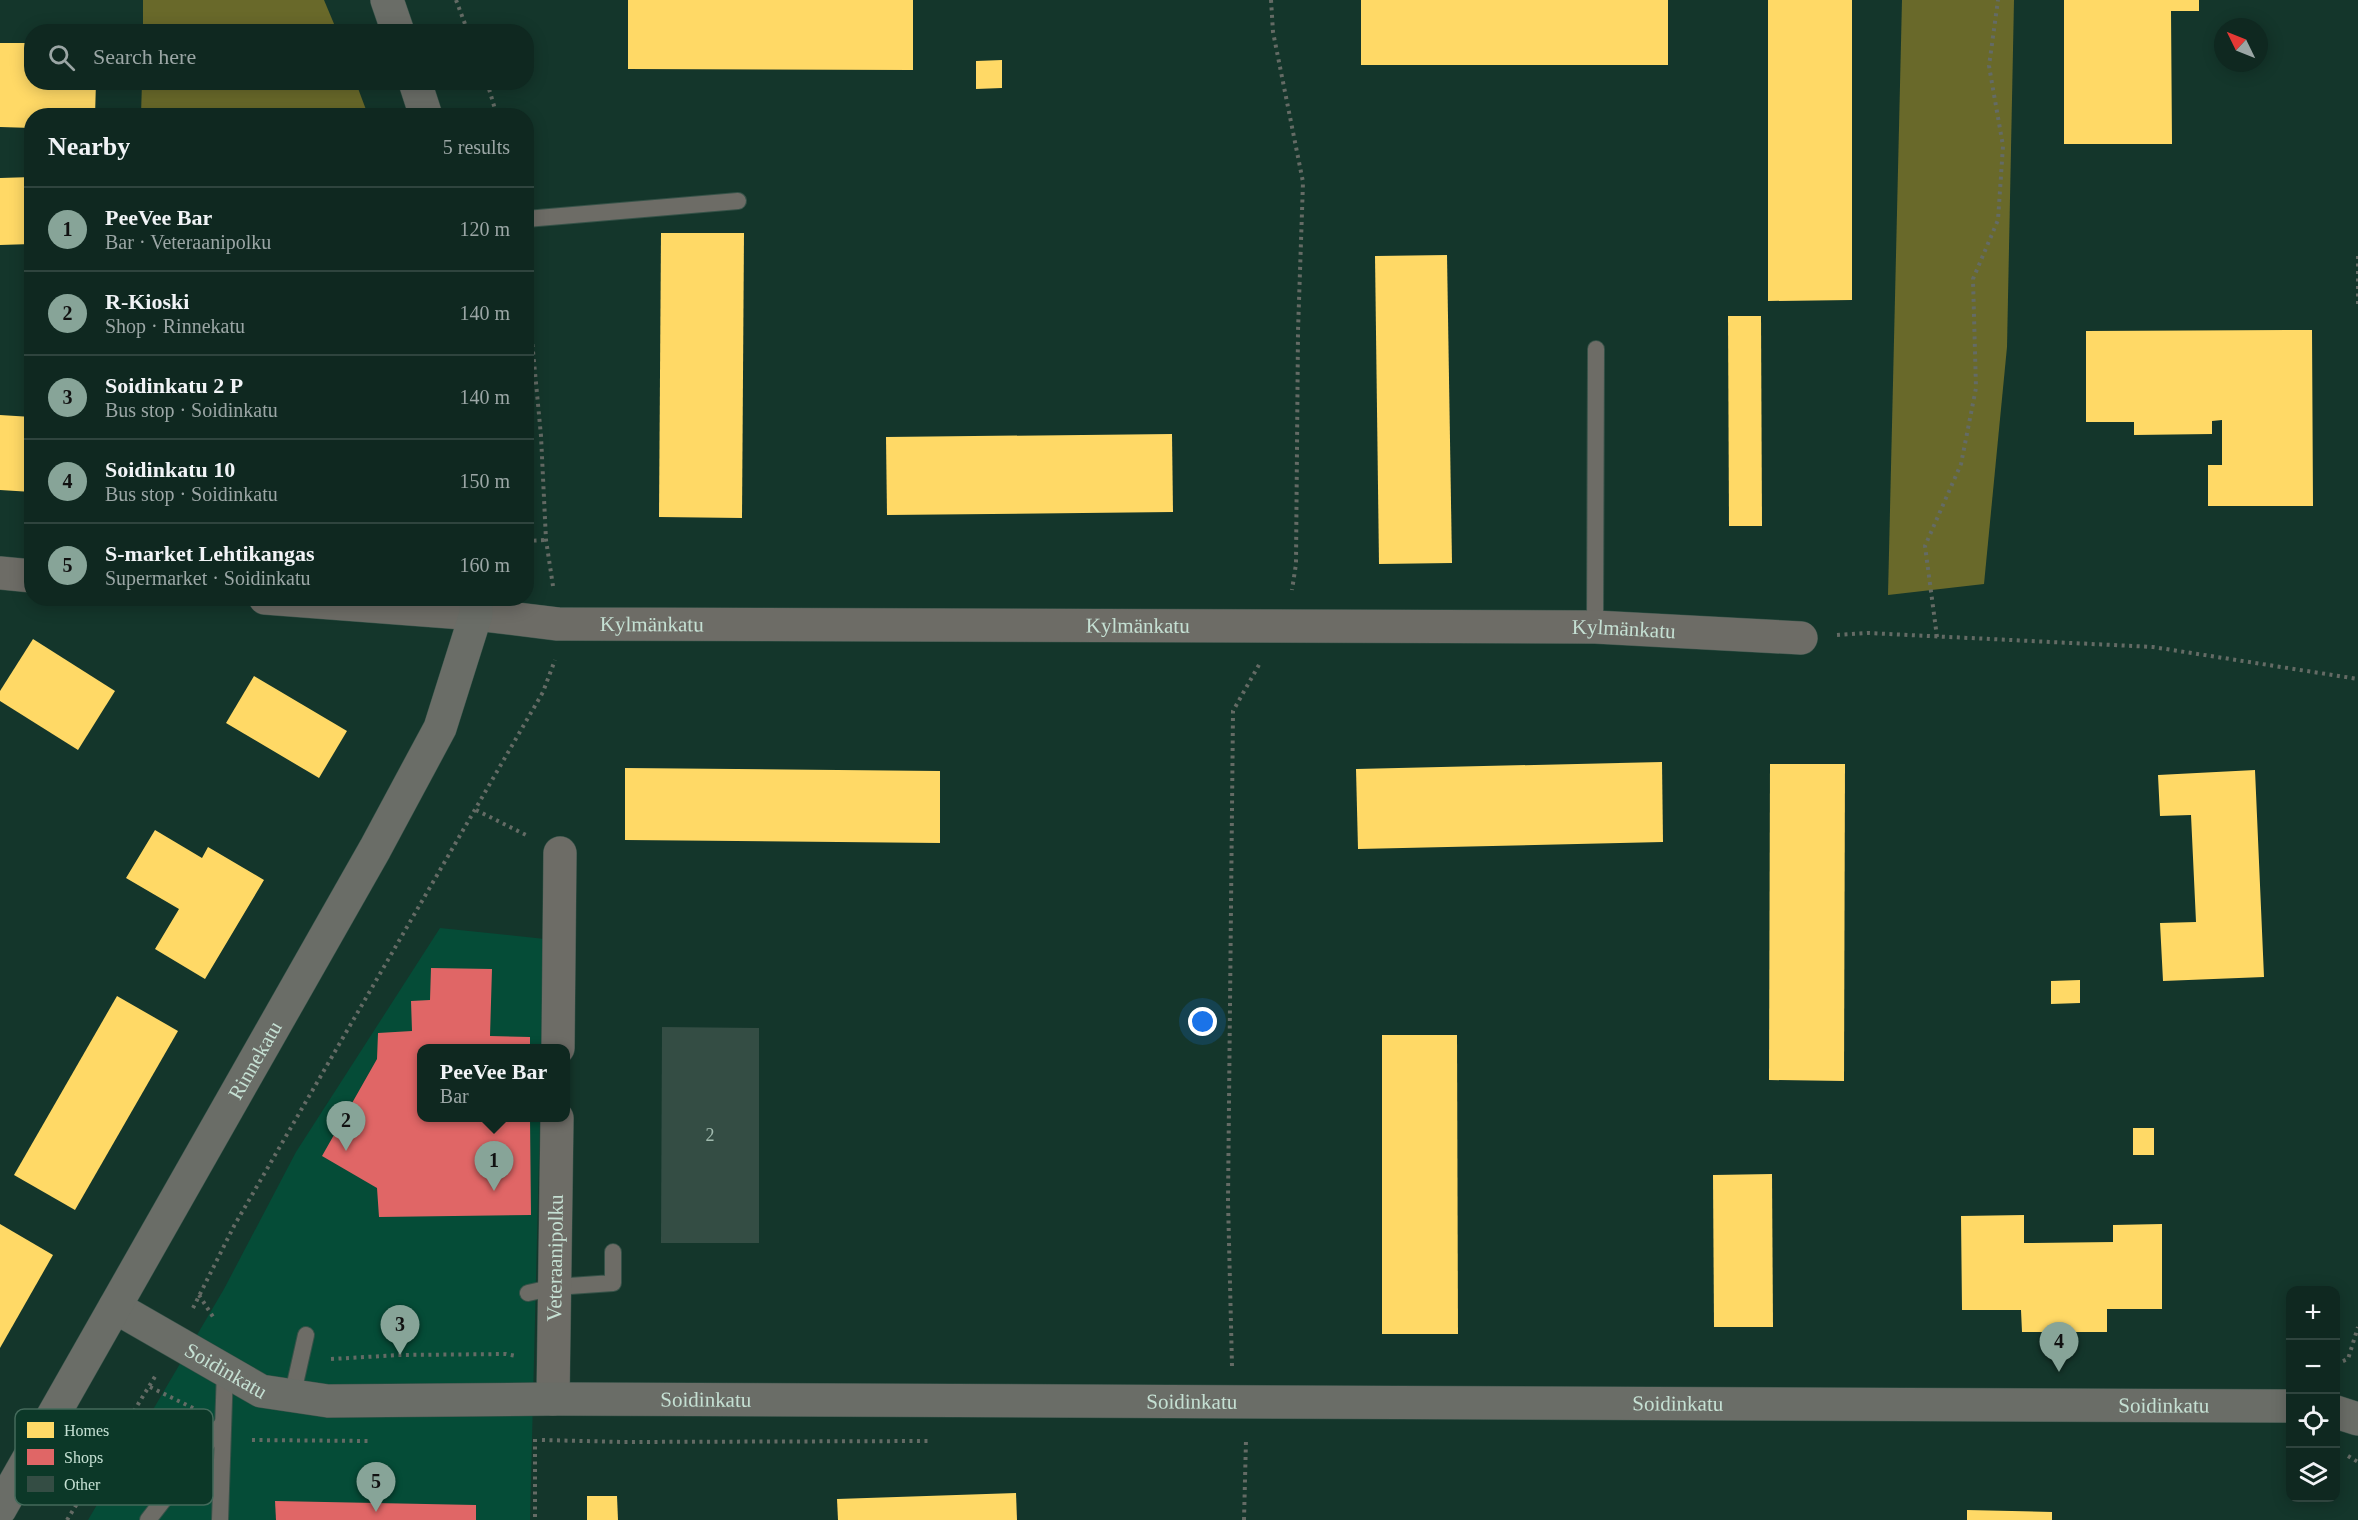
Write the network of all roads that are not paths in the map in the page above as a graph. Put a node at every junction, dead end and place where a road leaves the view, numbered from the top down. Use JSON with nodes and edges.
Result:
{"nodes":[{"id":1,"x":387,"y":0,"type":"edge"},
{"id":2,"x":395,"y":24,"type":"edge"},
{"id":3,"x":418,"y":90,"type":"edge"},
{"id":4,"x":423,"y":108,"type":"edge"},
{"id":5,"x":738,"y":201,"type":"dead end"},
{"id":6,"x":534,"y":218,"type":"edge"},
{"id":7,"x":1596,"y":349,"type":"dead end"},
{"id":8,"x":0,"y":573,"type":"edge"},
{"id":9,"x":24,"y":575,"type":"edge"},
{"id":10,"x":476,"y":606,"type":"edge"},
{"id":11,"x":1595,"y":627,"type":"junction"},
{"id":12,"x":1801,"y":638,"type":"road end"},
{"id":13,"x":560,"y":853,"type":"road end"},
{"id":14,"x":558,"y":1044,"type":"edge"},
{"id":15,"x":557,"y":1122,"type":"edge"},
{"id":16,"x":613,"y":1252,"type":"dead end"},
{"id":17,"x":541,"y":1290,"type":"junction"},
{"id":18,"x":115,"y":1307,"type":"junction"},
{"id":19,"x":306,"y":1335,"type":"dead end"},
{"id":20,"x":225,"y":1370,"type":"junction"},
{"id":21,"x":292,"y":1397,"type":"junction"},
{"id":22,"x":553,"y":1399,"type":"junction"},
{"id":23,"x":2286,"y":1406,"type":"edge"},
{"id":24,"x":57,"y":1409,"type":"edge"},
{"id":25,"x":2340,"y":1413,"type":"edge"},
{"id":26,"x":2358,"y":1419,"type":"edge"},
{"id":27,"x":223,"y":1423,"type":"junction"},
{"id":28,"x":213,"y":1436,"type":"edge"},
{"id":29,"x":15,"y":1483,"type":"edge"},
{"id":30,"x":160,"y":1505,"type":"edge"},
{"id":31,"x":0,"y":1509,"type":"edge"},
{"id":32,"x":148,"y":1520,"type":"edge"},
{"id":33,"x":220,"y":1520,"type":"edge"}],
"edges":[{"from":1,"to":2,"type":"street"},
{"from":3,"to":4,"type":"street"},
{"from":5,"to":6,"type":"lane"},
{"from":7,"to":11,"type":"lane"},
{"from":8,"to":9,"type":"street"},
{"from":10,"to":11,"type":"street","name":"Kylmänkatu"},
{"from":10,"to":18,"type":"street","name":"Rinnekatu"},
{"from":11,"to":12,"type":"street","name":"Kylmänkatu"},
{"from":13,"to":14,"type":"street"},
{"from":15,"to":17,"type":"street","name":"Veteraanipolku"},
{"from":16,"to":17,"type":"lane"},
{"from":17,"to":22,"type":"street","name":"Veteraanipolku"},
{"from":18,"to":20,"type":"street","name":"Soidinkatu"},
{"from":18,"to":24,"type":"street","name":"Rinnekatu"},
{"from":19,"to":21,"type":"lane"},
{"from":20,"to":21,"type":"street","name":"Soidinkatu"},
{"from":20,"to":27,"type":"lane"},
{"from":21,"to":22,"type":"street","name":"Soidinkatu"},
{"from":22,"to":23,"type":"street","name":"Soidinkatu"},
{"from":25,"to":26,"type":"street"},
{"from":27,"to":28,"type":"lane"},
{"from":27,"to":33,"type":"lane"},
{"from":29,"to":31,"type":"street","name":"Rinnekatu"},
{"from":30,"to":32,"type":"lane"}]}
